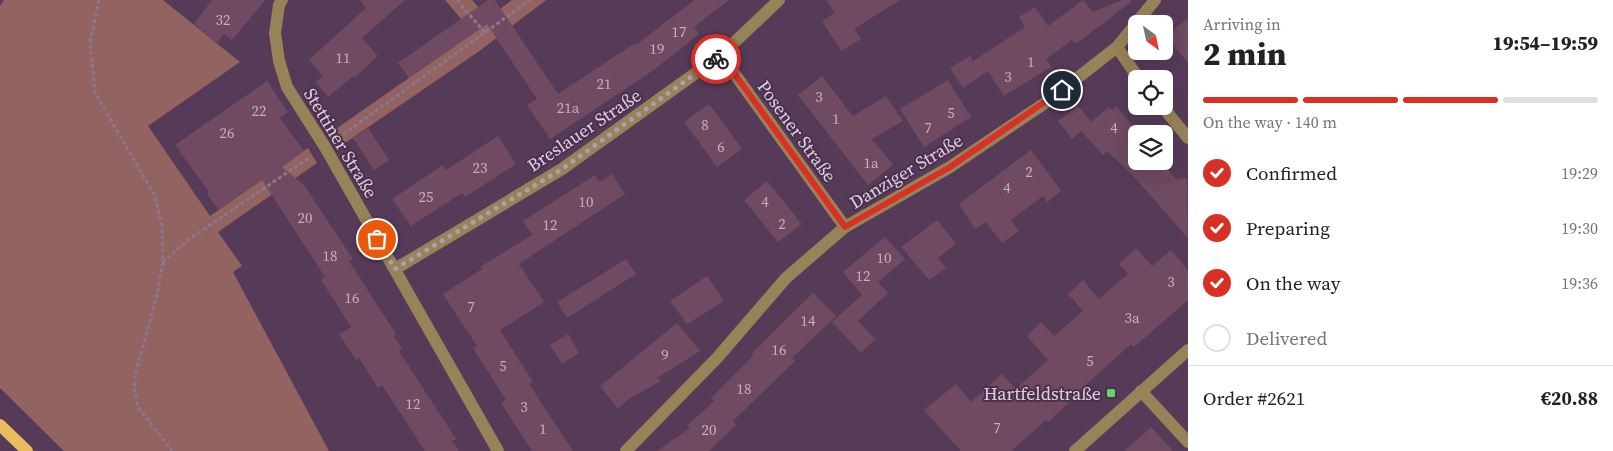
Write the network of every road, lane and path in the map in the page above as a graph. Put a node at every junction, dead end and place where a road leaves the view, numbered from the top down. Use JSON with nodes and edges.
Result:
{"nodes":[{"id":1,"x":99,"y":0,"type":"edge"},
{"id":2,"x":282,"y":0,"type":"edge"},
{"id":3,"x":457,"y":0,"type":"edge"},
{"id":4,"x":530,"y":0,"type":"edge"},
{"id":5,"x":779,"y":0,"type":"edge"},
{"id":6,"x":1155,"y":0,"type":"edge"},
{"id":7,"x":486,"y":34,"type":"junction"},
{"id":8,"x":1117,"y":46,"type":"junction"},
{"id":9,"x":721,"y":55,"type":"junction"},
{"id":10,"x":1133,"y":70,"type":"edge"},
{"id":11,"x":1169,"y":115,"type":"edge"},
{"id":12,"x":1188,"y":138,"type":"edge"},
{"id":13,"x":325,"y":147,"type":"junction"},
{"id":14,"x":845,"y":227,"type":"junction"},
{"id":15,"x":163,"y":262,"type":"junction"},
{"id":16,"x":395,"y":269,"type":"junction"},
{"id":17,"x":1188,"y":350,"type":"edge"},
{"id":18,"x":1141,"y":391,"type":"junction"},
{"id":19,"x":0,"y":425,"type":"edge"},
{"id":20,"x":1188,"y":442,"type":"edge"},
{"id":21,"x":27,"y":451,"type":"edge"},
{"id":22,"x":172,"y":451,"type":"edge"},
{"id":23,"x":498,"y":451,"type":"edge"},
{"id":24,"x":626,"y":451,"type":"edge"},
{"id":25,"x":1075,"y":451,"type":"edge"}],
"edges":[{"from":1,"to":15,"type":"path"},
{"from":2,"to":13,"type":"street","name":"Stettiner Straße"},
{"from":3,"to":7,"type":"path"},
{"from":4,"to":7,"type":"path"},
{"from":5,"to":9,"type":"street","name":"Breslauer Straße"},
{"from":6,"to":8,"type":"street","name":"Danziger Straße"},
{"from":7,"to":13,"type":"path"},
{"from":8,"to":10,"type":"street"},
{"from":8,"to":14,"type":"street","name":"Danziger Straße"},
{"from":9,"to":14,"type":"street","name":"Posener Straße"},
{"from":9,"to":16,"type":"street","name":"Breslauer Straße"},
{"from":11,"to":12,"type":"street"},
{"from":13,"to":15,"type":"path"},
{"from":13,"to":16,"type":"street","name":"Stettiner Straße"},
{"from":14,"to":24,"type":"street","name":"Danziger Straße"},
{"from":15,"to":22,"type":"path"},
{"from":16,"to":23,"type":"street","name":"Stettiner Straße"},
{"from":17,"to":18,"type":"street"},
{"from":18,"to":20,"type":"street"},
{"from":18,"to":25,"type":"street"},
{"from":19,"to":21,"type":"main road"}]}
